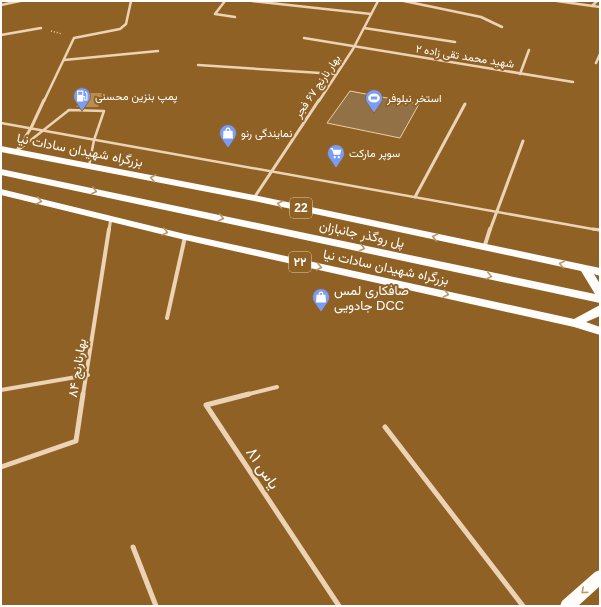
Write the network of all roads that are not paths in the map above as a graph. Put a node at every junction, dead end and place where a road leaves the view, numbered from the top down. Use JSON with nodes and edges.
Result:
{"nodes":[{"id":1,"x":20,"y":1,"type":"edge"},
{"id":2,"x":131,"y":1,"type":"edge"},
{"id":3,"x":225,"y":1,"type":"edge"},
{"id":4,"x":252,"y":1,"type":"edge"},
{"id":5,"x":378,"y":1,"type":"edge"},
{"id":6,"x":404,"y":1,"type":"edge"},
{"id":7,"x":557,"y":1,"type":"edge"},
{"id":8,"x":597,"y":1,"type":"edge"},
{"id":9,"x":1,"y":5,"type":"edge"},
{"id":10,"x":592,"y":6,"type":"junction"},
{"id":11,"x":600,"y":7,"type":"edge"},
{"id":12,"x":371,"y":14,"type":"junction"},
{"id":13,"x":235,"y":17,"type":"dead end"},
{"id":14,"x":502,"y":27,"type":"dead end"},
{"id":15,"x":41,"y":28,"type":"road end"},
{"id":16,"x":364,"y":28,"type":"junction"},
{"id":17,"x":1,"y":35,"type":"edge"},
{"id":18,"x":304,"y":38,"type":"dead end"},
{"id":19,"x":455,"y":42,"type":"dead end"},
{"id":20,"x":354,"y":46,"type":"junction"},
{"id":21,"x":529,"y":50,"type":"dead end"},
{"id":22,"x":158,"y":51,"type":"dead end"},
{"id":23,"x":600,"y":54,"type":"edge"},
{"id":24,"x":64,"y":60,"type":"junction"},
{"id":25,"x":596,"y":63,"type":"dead end"},
{"id":26,"x":198,"y":65,"type":"dead end"},
{"id":27,"x":336,"y":74,"type":"junction"},
{"id":28,"x":520,"y":74,"type":"junction"},
{"id":29,"x":573,"y":82,"type":"dead end"},
{"id":30,"x":465,"y":104,"type":"dead end"},
{"id":31,"x":1,"y":123,"type":"edge"},
{"id":32,"x":31,"y":128,"type":"junction"},
{"id":33,"x":44,"y":131,"type":"junction"},
{"id":34,"x":94,"y":140,"type":"junction"},
{"id":35,"x":523,"y":141,"type":"dead end"},
{"id":36,"x":1,"y":149,"type":"edge"},
{"id":37,"x":16,"y":152,"type":"junction"},
{"id":38,"x":89,"y":166,"type":"junction"},
{"id":39,"x":1,"y":172,"type":"edge"},
{"id":40,"x":270,"y":172,"type":"junction"},
{"id":41,"x":1,"y":192,"type":"edge"},
{"id":42,"x":414,"y":197,"type":"junction"},
{"id":43,"x":254,"y":198,"type":"junction"},
{"id":44,"x":496,"y":211,"type":"junction"},
{"id":45,"x":111,"y":218,"type":"junction"},
{"id":46,"x":600,"y":230,"type":"edge"},
{"id":47,"x":185,"y":237,"type":"junction"},
{"id":48,"x":484,"y":248,"type":"junction"},
{"id":49,"x":585,"y":269,"type":"junction"},
{"id":50,"x":600,"y":272,"type":"edge"},
{"id":51,"x":600,"y":293,"type":"edge"},
{"id":52,"x":600,"y":299,"type":"edge"},
{"id":53,"x":600,"y":308,"type":"edge"},
{"id":54,"x":167,"y":318,"type":"dead end"},
{"id":55,"x":575,"y":323,"type":"junction"},
{"id":56,"x":600,"y":332,"type":"edge"},
{"id":57,"x":88,"y":375,"type":"junction"},
{"id":58,"x":277,"y":387,"type":"dead end"},
{"id":59,"x":1,"y":390,"type":"edge"},
{"id":60,"x":385,"y":427,"type":"dead end"},
{"id":61,"x":1,"y":467,"type":"edge"},
{"id":62,"x":133,"y":547,"type":"dead end"},
{"id":63,"x":600,"y":577,"type":"edge"},
{"id":64,"x":156,"y":606,"type":"edge"},
{"id":65,"x":339,"y":606,"type":"edge"},
{"id":66,"x":522,"y":606,"type":"edge"},
{"id":67,"x":567,"y":606,"type":"edge"}],
"edges":[{"from":1,"to":9,"type":"street"},
{"from":2,"to":24,"type":"street"},
{"from":3,"to":13,"type":"street"},
{"from":4,"to":12,"type":"street"},
{"from":5,"to":12,"type":"street","name":"بهار نارنج ۶۷ فجر"},
{"from":6,"to":14,"type":"street"},
{"from":7,"to":10,"type":"street"},
{"from":8,"to":10,"type":"street"},
{"from":10,"to":11,"type":"street"},
{"from":12,"to":16,"type":"street","name":"بهار نارنج ۶۷ فجر"},
{"from":15,"to":17,"type":"street"},
{"from":16,"to":19,"type":"street"},
{"from":16,"to":20,"type":"street","name":"بهار نارنج ۶۷ فجر"},
{"from":18,"to":20,"type":"street","name":"شهید محمد تقی زاده ۲"},
{"from":20,"to":27,"type":"street","name":"بهار نارنج ۶۷ فجر"},
{"from":20,"to":28,"type":"street","name":"شهید محمد تقی زاده ۲"},
{"from":21,"to":28,"type":"street"},
{"from":22,"to":24,"type":"street"},
{"from":23,"to":25,"type":"street"},
{"from":24,"to":32,"type":"street"},
{"from":26,"to":27,"type":"street"},
{"from":27,"to":40,"type":"street","name":"بهار نارنج ۶۷ فجر"},
{"from":28,"to":29,"type":"street","name":"شهید محمد تقی زاده ۲"},
{"from":30,"to":42,"type":"street"},
{"from":31,"to":32,"type":"lane"},
{"from":32,"to":33,"type":"lane"},
{"from":32,"to":37,"type":"street"},
{"from":33,"to":34,"type":"lane"},
{"from":33,"to":34,"type":"lane"},
{"from":33,"to":37,"type":"lane"},
{"from":34,"to":38,"type":"lane"},
{"from":34,"to":40,"type":"lane"},
{"from":35,"to":44,"type":"street"},
{"from":36,"to":37,"type":"highway","name":"بزرگراه شهیدان سادات نیا","number":"22"},
{"from":37,"to":38,"type":"highway","name":"بزرگراه شهیدان سادات نیا","number":"22"},
{"from":43,"to":38,"type":"highway","name":"بزرگراه شهیدان سادات نیا","number":"22","one_way":true},
{"from":39,"to":52,"type":"highway","name":"پل روگذر جانبازان","number":"22","one_way":true},
{"from":40,"to":42,"type":"lane"},
{"from":40,"to":43,"type":"street","name":"بهار نارنج ۶۷ فجر"},
{"from":41,"to":45,"type":"highway","name":"بزرگراه شهیدان سادات نیا","number":"۲۲","one_way":true},
{"from":42,"to":44,"type":"lane"},
{"from":48,"to":43,"type":"highway","name":"بزرگراه شهیدان سادات نیا","number":"22","one_way":true},
{"from":44,"to":46,"type":"lane"},
{"from":44,"to":48,"type":"street"},
{"from":45,"to":47,"type":"highway","name":"بزرگراه شهیدان سادات نیا","number":"۲۲","one_way":true},
{"from":45,"to":57,"type":"street","name":"بهارنارنج ۸۴"},
{"from":47,"to":54,"type":"street"},
{"from":47,"to":55,"type":"highway","name":"بزرگراه شهیدان سادات نیا","number":"۲۲","one_way":true},
{"from":49,"to":48,"type":"highway","name":"بزرگراه شهیدان سادات نیا","number":"22","one_way":true},
{"from":49,"to":50,"type":"highway","name":"بزرگراه شهیدان سادات نیا","number":"22"},
{"from":49,"to":51,"type":"highway"},
{"from":53,"to":55,"type":"highway"},
{"from":55,"to":56,"type":"highway","name":"بزرگراه شهیدان سادات نیا","number":"۲۲"},
{"from":57,"to":59,"type":"street"},
{"from":57,"to":61,"type":"street","name":"بهارنارنج ۸۴"},
{"from":58,"to":65,"type":"street","name":"یاس ۸۱"},
{"from":60,"to":66,"type":"street"},
{"from":62,"to":64,"type":"street"},
{"from":63,"to":67,"type":"main road","one_way":true}]}
